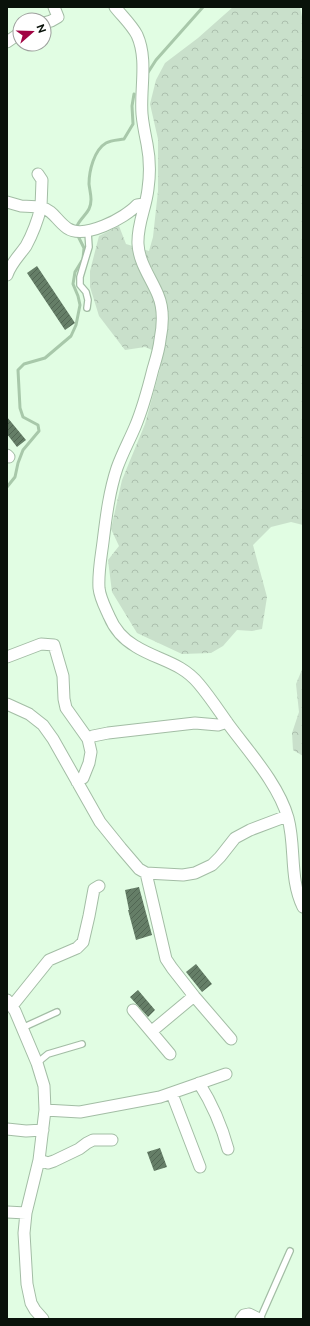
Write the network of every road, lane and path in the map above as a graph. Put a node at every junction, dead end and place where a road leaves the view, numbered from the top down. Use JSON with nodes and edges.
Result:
{"nodes":[{"id":1,"x":54,"y":7,"type":"edge"},
{"id":2,"x":115,"y":7,"type":"edge"},
{"id":3,"x":52,"y":21,"type":"edge"},
{"id":4,"x":38,"y":174,"type":"dead end"},
{"id":5,"x":7,"y":202,"type":"edge"},
{"id":6,"x":144,"y":204,"type":"junction"},
{"id":7,"x":40,"y":207,"type":"junction"},
{"id":8,"x":88,"y":232,"type":"junction"},
{"id":9,"x":7,"y":275,"type":"edge"},
{"id":10,"x":87,"y":308,"type":"dead end"},
{"id":11,"x":7,"y":657,"type":"edge"},
{"id":12,"x":7,"y":704,"type":"edge"},
{"id":13,"x":227,"y":722,"type":"junction"},
{"id":14,"x":88,"y":739,"type":"junction"},
{"id":15,"x":77,"y":782,"type":"junction"},
{"id":16,"x":287,"y":816,"type":"junction"},
{"id":17,"x":146,"y":873,"type":"junction"},
{"id":18,"x":99,"y":886,"type":"dead end"},
{"id":19,"x":303,"y":906,"type":"edge"},
{"id":20,"x":194,"y":996,"type":"junction"},
{"id":21,"x":10,"y":1003,"type":"edge"},
{"id":22,"x":133,"y":1010,"type":"dead end"},
{"id":23,"x":57,"y":1012,"type":"dead end"},
{"id":24,"x":22,"y":1028,"type":"junction"},
{"id":25,"x":152,"y":1031,"type":"junction"},
{"id":26,"x":231,"y":1039,"type":"dead end"},
{"id":27,"x":82,"y":1044,"type":"dead end"},
{"id":28,"x":170,"y":1054,"type":"dead end"},
{"id":29,"x":37,"y":1063,"type":"junction"},
{"id":30,"x":226,"y":1074,"type":"dead end"},
{"id":31,"x":199,"y":1083,"type":"junction"},
{"id":32,"x":172,"y":1094,"type":"junction"},
{"id":33,"x":45,"y":1110,"type":"junction"},
{"id":34,"x":7,"y":1129,"type":"edge"},
{"id":35,"x":43,"y":1130,"type":"junction"},
{"id":36,"x":112,"y":1140,"type":"dead end"},
{"id":37,"x":228,"y":1149,"type":"dead end"},
{"id":38,"x":39,"y":1160,"type":"junction"},
{"id":39,"x":200,"y":1167,"type":"dead end"},
{"id":40,"x":7,"y":1212,"type":"edge"},
{"id":41,"x":26,"y":1213,"type":"junction"},
{"id":42,"x":290,"y":1252,"type":"dead end"},
{"id":43,"x":43,"y":1319,"type":"edge"},
{"id":44,"x":241,"y":1319,"type":"edge"},
{"id":45,"x":260,"y":1319,"type":"edge"}],
"edges":[{"from":1,"to":3,"type":"street"},
{"from":2,"to":6,"type":"street"},
{"from":4,"to":7,"type":"street"},
{"from":5,"to":7,"type":"street"},
{"from":6,"to":8,"type":"street"},
{"from":6,"to":13,"type":"street"},
{"from":7,"to":8,"type":"street"},
{"from":7,"to":9,"type":"street"},
{"from":8,"to":10,"type":"lane"},
{"from":11,"to":14,"type":"street"},
{"from":12,"to":15,"type":"street"},
{"from":13,"to":14,"type":"street"},
{"from":13,"to":16,"type":"street"},
{"from":14,"to":15,"type":"street"},
{"from":15,"to":17,"type":"street"},
{"from":16,"to":17,"type":"street"},
{"from":16,"to":19,"type":"street"},
{"from":17,"to":20,"type":"street"},
{"from":18,"to":21,"type":"street"},
{"from":20,"to":25,"type":"street"},
{"from":20,"to":26,"type":"street"},
{"from":21,"to":24,"type":"street"},
{"from":22,"to":25,"type":"street"},
{"from":23,"to":24,"type":"lane"},
{"from":24,"to":29,"type":"street"},
{"from":25,"to":28,"type":"street"},
{"from":27,"to":29,"type":"lane"},
{"from":29,"to":33,"type":"street"},
{"from":30,"to":31,"type":"street"},
{"from":31,"to":32,"type":"street"},
{"from":31,"to":37,"type":"street"},
{"from":32,"to":33,"type":"street"},
{"from":32,"to":39,"type":"street"},
{"from":33,"to":35,"type":"street"},
{"from":34,"to":35,"type":"street"},
{"from":35,"to":38,"type":"street"},
{"from":36,"to":38,"type":"street"},
{"from":38,"to":41,"type":"street"},
{"from":40,"to":41,"type":"street"},
{"from":41,"to":43,"type":"street"},
{"from":42,"to":45,"type":"lane"},
{"from":44,"to":45,"type":"street"}]}
